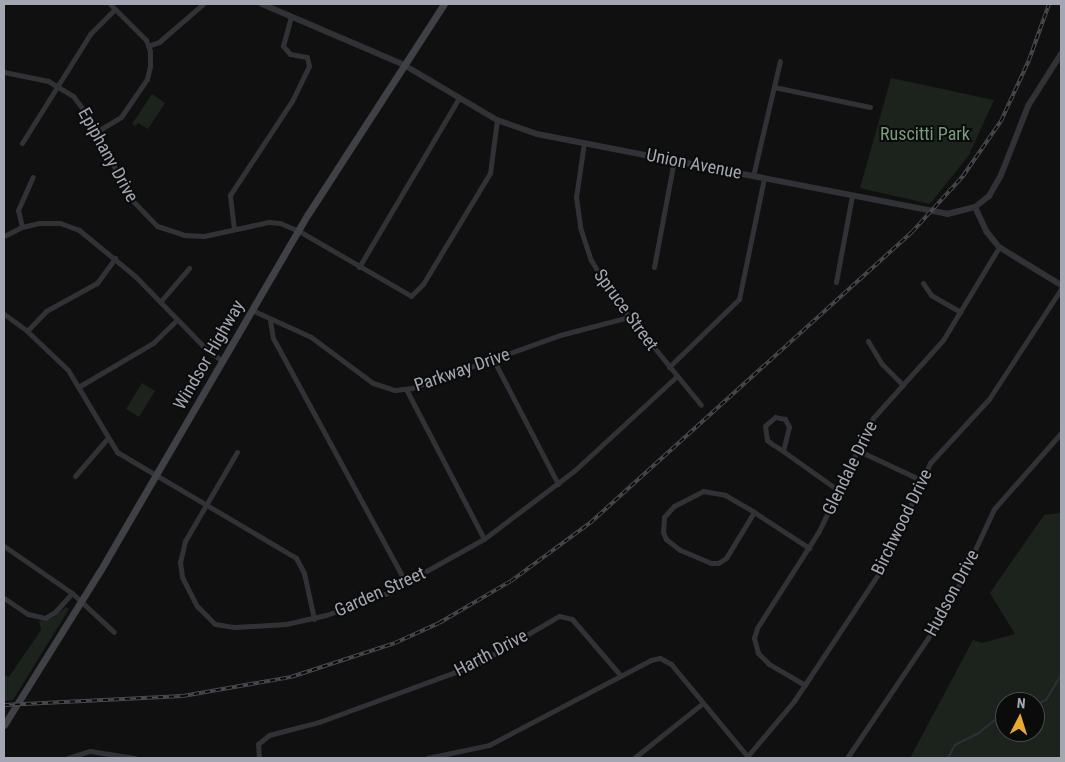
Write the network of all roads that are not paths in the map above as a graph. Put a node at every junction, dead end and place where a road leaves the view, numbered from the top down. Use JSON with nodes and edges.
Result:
{"nodes":[{"id":1,"x":110,"y":4,"type":"edge"},
{"id":2,"x":203,"y":4,"type":"edge"},
{"id":3,"x":262,"y":4,"type":"edge"},
{"id":4,"x":444,"y":4,"type":"edge"},
{"id":5,"x":115,"y":9,"type":"junction"},
{"id":6,"x":291,"y":16,"type":"junction"},
{"id":7,"x":148,"y":46,"type":"junction"},
{"id":8,"x":1061,"y":54,"type":"edge"},
{"id":9,"x":780,"y":61,"type":"dead end"},
{"id":10,"x":404,"y":65,"type":"junction"},
{"id":11,"x":4,"y":72,"type":"edge"},
{"id":12,"x":58,"y":85,"type":"junction"},
{"id":13,"x":774,"y":87,"type":"junction"},
{"id":14,"x":459,"y":98,"type":"junction"},
{"id":15,"x":870,"y":107,"type":"dead end"},
{"id":16,"x":497,"y":120,"type":"junction"},
{"id":17,"x":96,"y":132,"type":"junction"},
{"id":18,"x":22,"y":143,"type":"dead end"},
{"id":19,"x":584,"y":143,"type":"junction"},
{"id":20,"x":674,"y":160,"type":"junction"},
{"id":21,"x":753,"y":176,"type":"junction"},
{"id":22,"x":33,"y":177,"type":"dead end"},
{"id":23,"x":764,"y":178,"type":"junction"},
{"id":24,"x":852,"y":196,"type":"junction"},
{"id":25,"x":975,"y":207,"type":"junction"},
{"id":26,"x":22,"y":227,"type":"junction"},
{"id":27,"x":234,"y":229,"type":"junction"},
{"id":28,"x":299,"y":231,"type":"junction"},
{"id":29,"x":4,"y":236,"type":"edge"},
{"id":30,"x":998,"y":247,"type":"junction"},
{"id":31,"x":115,"y":258,"type":"junction"},
{"id":32,"x":358,"y":267,"type":"junction"},
{"id":33,"x":189,"y":268,"type":"dead end"},
{"id":34,"x":654,"y":268,"type":"dead end"},
{"id":35,"x":836,"y":282,"type":"dead end"},
{"id":36,"x":923,"y":283,"type":"dead end"},
{"id":37,"x":1061,"y":287,"type":"edge"},
{"id":38,"x":160,"y":302,"type":"junction"},
{"id":39,"x":252,"y":310,"type":"junction"},
{"id":40,"x":961,"y":312,"type":"junction"},
{"id":41,"x":4,"y":314,"type":"edge"},
{"id":42,"x":629,"y":317,"type":"junction"},
{"id":43,"x":177,"y":320,"type":"junction"},
{"id":44,"x":270,"y":320,"type":"junction"},
{"id":45,"x":27,"y":331,"type":"junction"},
{"id":46,"x":868,"y":341,"type":"dead end"},
{"id":47,"x":493,"y":359,"type":"junction"},
{"id":48,"x":223,"y":360,"type":"junction"},
{"id":49,"x":669,"y":367,"type":"junction"},
{"id":50,"x":676,"y":376,"type":"junction"},
{"id":51,"x":903,"y":384,"type":"junction"},
{"id":52,"x":80,"y":386,"type":"junction"},
{"id":53,"x":406,"y":389,"type":"junction"},
{"id":54,"x":701,"y":405,"type":"dead end"},
{"id":55,"x":1061,"y":433,"type":"edge"},
{"id":56,"x":107,"y":438,"type":"junction"},
{"id":57,"x":856,"y":450,"type":"junction"},
{"id":58,"x":783,"y":451,"type":"junction"},
{"id":59,"x":238,"y":452,"type":"dead end"},
{"id":60,"x":75,"y":476,"type":"dead end"},
{"id":61,"x":156,"y":476,"type":"junction"},
{"id":62,"x":921,"y":480,"type":"junction"},
{"id":63,"x":558,"y":484,"type":"junction"},
{"id":64,"x":839,"y":491,"type":"junction"},
{"id":65,"x":206,"y":505,"type":"junction"},
{"id":66,"x":754,"y":512,"type":"junction"},
{"id":67,"x":484,"y":539,"type":"junction"},
{"id":68,"x":4,"y":546,"type":"edge"},
{"id":69,"x":809,"y":548,"type":"junction"},
{"id":70,"x":406,"y":583,"type":"junction"},
{"id":71,"x":72,"y":593,"type":"junction"},
{"id":72,"x":4,"y":598,"type":"edge"},
{"id":73,"x":82,"y":601,"type":"junction"},
{"id":74,"x":314,"y":618,"type":"junction"},
{"id":75,"x":114,"y":632,"type":"dead end"},
{"id":76,"x":621,"y":676,"type":"junction"},
{"id":77,"x":805,"y":685,"type":"junction"},
{"id":78,"x":701,"y":701,"type":"junction"},
{"id":79,"x":4,"y":725,"type":"edge"},
{"id":80,"x":68,"y":758,"type":"edge"},
{"id":81,"x":134,"y":758,"type":"edge"},
{"id":82,"x":259,"y":758,"type":"edge"},
{"id":83,"x":427,"y":758,"type":"edge"},
{"id":84,"x":634,"y":758,"type":"edge"},
{"id":85,"x":747,"y":758,"type":"edge"},
{"id":86,"x":847,"y":758,"type":"edge"}],
"edges":[{"from":1,"to":5,"type":"street"},
{"from":2,"to":7,"type":"street"},
{"from":3,"to":6,"type":"street","name":"Union Avenue"},
{"from":4,"to":10,"type":"main road","name":"Windsor Highway"},
{"from":5,"to":7,"type":"street"},
{"from":5,"to":12,"type":"street"},
{"from":6,"to":10,"type":"street","name":"Union Avenue"},
{"from":6,"to":27,"type":"street"},
{"from":7,"to":17,"type":"street"},
{"from":8,"to":25,"type":"street","name":"Union Avenue"},
{"from":9,"to":13,"type":"street"},
{"from":10,"to":14,"type":"street","name":"Union Avenue"},
{"from":10,"to":28,"type":"main road","name":"Windsor Highway"},
{"from":11,"to":12,"type":"street","name":"Epiphany Drive"},
{"from":12,"to":17,"type":"street","name":"Epiphany Drive"},
{"from":12,"to":18,"type":"street"},
{"from":13,"to":15,"type":"street"},
{"from":13,"to":21,"type":"street"},
{"from":14,"to":16,"type":"street","name":"Union Avenue"},
{"from":14,"to":32,"type":"street"},
{"from":16,"to":19,"type":"street","name":"Union Avenue"},
{"from":16,"to":32,"type":"street","name":"Epiphany Drive"},
{"from":17,"to":27,"type":"street","name":"Epiphany Drive"},
{"from":19,"to":20,"type":"street","name":"Union Avenue"},
{"from":19,"to":42,"type":"street","name":"Spruce Street"},
{"from":20,"to":21,"type":"street","name":"Union Avenue"},
{"from":20,"to":34,"type":"street"},
{"from":21,"to":23,"type":"street","name":"Union Avenue"},
{"from":22,"to":26,"type":"street"},
{"from":23,"to":24,"type":"street","name":"Union Avenue"},
{"from":23,"to":49,"type":"street"},
{"from":24,"to":25,"type":"street","name":"Union Avenue"},
{"from":24,"to":35,"type":"street"},
{"from":25,"to":30,"type":"street"},
{"from":26,"to":29,"type":"street"},
{"from":26,"to":31,"type":"street"},
{"from":27,"to":28,"type":"street","name":"Epiphany Drive"},
{"from":28,"to":32,"type":"street","name":"Epiphany Drive"},
{"from":28,"to":39,"type":"main road","name":"Windsor Highway"},
{"from":30,"to":37,"type":"street"},
{"from":30,"to":40,"type":"street","name":"Glendale Drive"},
{"from":31,"to":38,"type":"street"},
{"from":31,"to":45,"type":"street"},
{"from":33,"to":38,"type":"street"},
{"from":36,"to":40,"type":"street"},
{"from":37,"to":62,"type":"street","name":"Birchwood Drive"},
{"from":38,"to":43,"type":"street"},
{"from":39,"to":44,"type":"street","name":"Parkway Drive"},
{"from":39,"to":48,"type":"main road","name":"Windsor Highway"},
{"from":40,"to":51,"type":"street","name":"Glendale Drive"},
{"from":41,"to":45,"type":"street"},
{"from":42,"to":47,"type":"street","name":"Parkway Drive"},
{"from":42,"to":49,"type":"street","name":"Spruce Street"},
{"from":43,"to":48,"type":"street"},
{"from":43,"to":52,"type":"street"},
{"from":44,"to":53,"type":"street","name":"Parkway Drive"},
{"from":44,"to":70,"type":"street"},
{"from":45,"to":52,"type":"street"},
{"from":46,"to":51,"type":"street"},
{"from":47,"to":53,"type":"street","name":"Parkway Drive"},
{"from":47,"to":63,"type":"street"},
{"from":48,"to":61,"type":"main road","name":"Windsor Highway"},
{"from":49,"to":50,"type":"street","name":"Spruce Street"},
{"from":50,"to":54,"type":"street","name":"Spruce Street"},
{"from":50,"to":63,"type":"street","name":"Garden Street"},
{"from":51,"to":57,"type":"street","name":"Glendale Drive"},
{"from":52,"to":56,"type":"street"},
{"from":53,"to":67,"type":"street"},
{"from":55,"to":86,"type":"street","name":"Hudson Drive"},
{"from":56,"to":60,"type":"street"},
{"from":56,"to":61,"type":"street"},
{"from":57,"to":62,"type":"street"},
{"from":57,"to":64,"type":"street","name":"Glendale Drive"},
{"from":58,"to":58,"type":"street"},
{"from":58,"to":64,"type":"street"},
{"from":59,"to":65,"type":"street","name":"Garden Street"},
{"from":61,"to":65,"type":"street"},
{"from":61,"to":73,"type":"main road","name":"Windsor Highway"},
{"from":62,"to":77,"type":"street","name":"Birchwood Drive"},
{"from":63,"to":67,"type":"street","name":"Garden Street"},
{"from":64,"to":69,"type":"street","name":"Glendale Drive"},
{"from":65,"to":74,"type":"street"},
{"from":65,"to":74,"type":"street","name":"Garden Street"},
{"from":66,"to":66,"type":"street"},
{"from":66,"to":69,"type":"street"},
{"from":67,"to":70,"type":"street","name":"Garden Street"},
{"from":68,"to":71,"type":"street"},
{"from":69,"to":77,"type":"street","name":"Glendale Drive"},
{"from":70,"to":74,"type":"street","name":"Garden Street"},
{"from":71,"to":72,"type":"street"},
{"from":71,"to":73,"type":"street"},
{"from":73,"to":75,"type":"street"},
{"from":73,"to":79,"type":"main road","name":"Windsor Highway"},
{"from":76,"to":78,"type":"street"},
{"from":76,"to":82,"type":"street","name":"Harth Drive"},
{"from":76,"to":83,"type":"street"},
{"from":77,"to":85,"type":"street","name":"Birchwood Drive"},
{"from":78,"to":84,"type":"street"},
{"from":78,"to":85,"type":"street"},
{"from":80,"to":81,"type":"street"}]}
